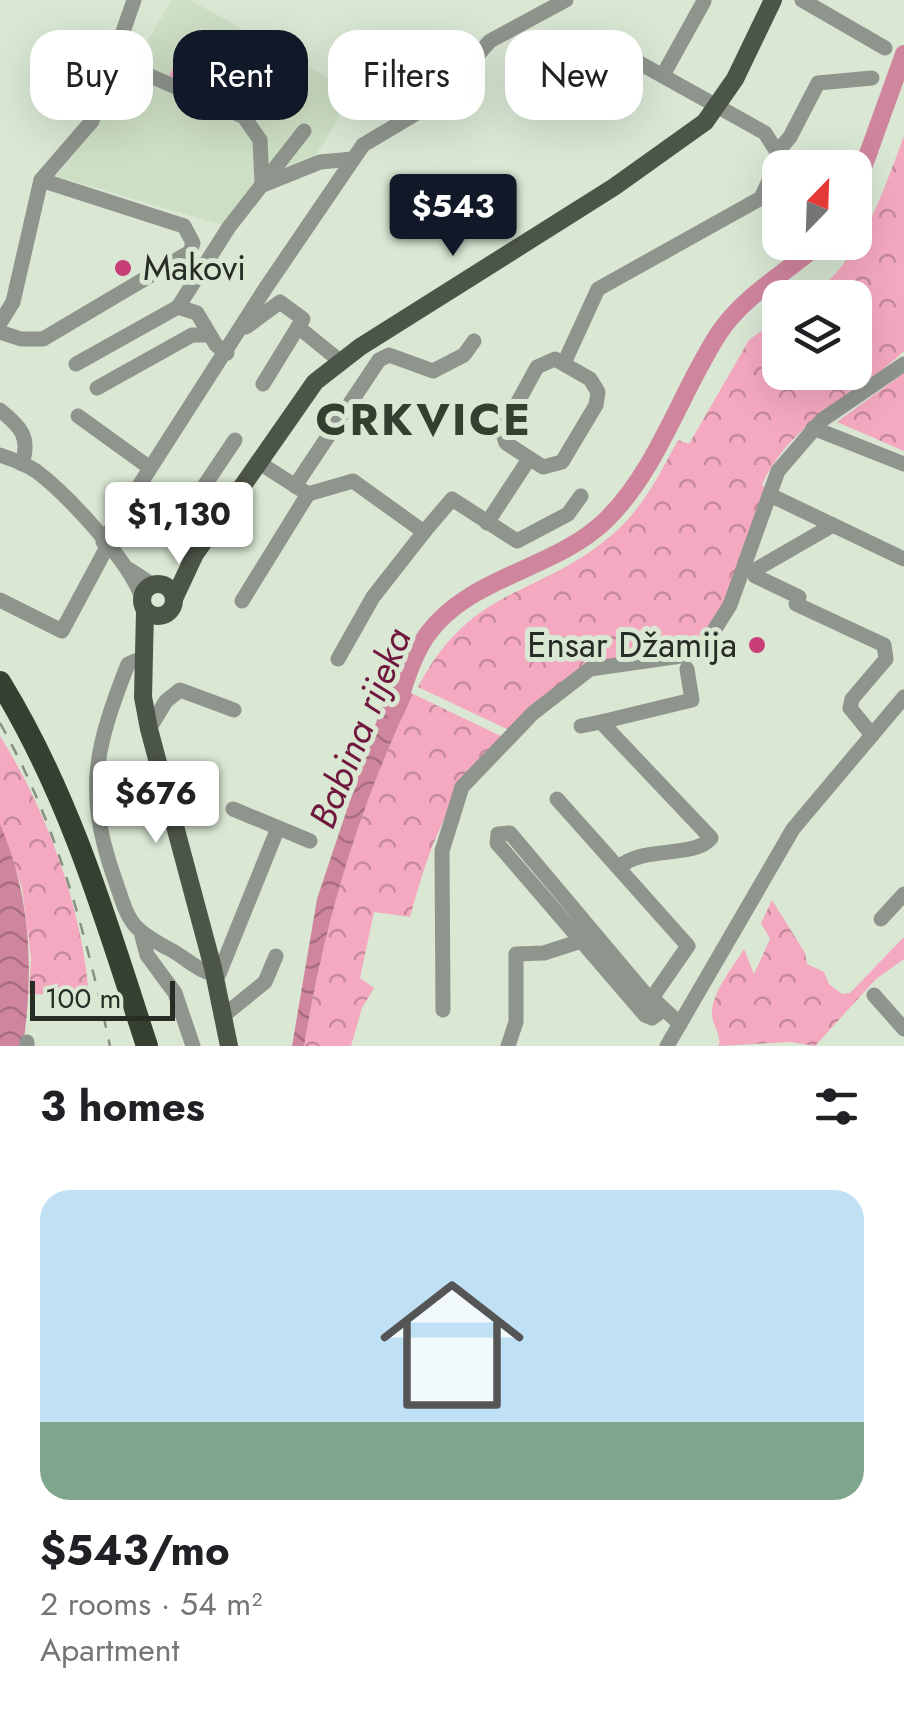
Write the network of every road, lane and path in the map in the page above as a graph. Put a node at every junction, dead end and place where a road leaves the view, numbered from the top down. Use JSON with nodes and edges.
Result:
{"nodes":[{"id":1,"x":134,"y":0,"type":"edge"},
{"id":2,"x":566,"y":0,"type":"edge"},
{"id":3,"x":773,"y":0,"type":"edge"},
{"id":4,"x":704,"y":2,"type":"edge"},
{"id":5,"x":813,"y":3,"type":"edge"},
{"id":6,"x":124,"y":30,"type":"edge"},
{"id":7,"x":885,"y":48,"type":"dead end"},
{"id":8,"x":643,"y":64,"type":"edge"},
{"id":9,"x":663,"y":74,"type":"junction"},
{"id":10,"x":153,"y":77,"type":"edge"},
{"id":11,"x":872,"y":78,"type":"dead end"},
{"id":12,"x":720,"y":104,"type":"junction"},
{"id":13,"x":92,"y":120,"type":"edge"},
{"id":14,"x":304,"y":131,"type":"dead end"},
{"id":15,"x":776,"y":150,"type":"edge"},
{"id":16,"x":779,"y":150,"type":"edge"},
{"id":17,"x":353,"y":158,"type":"junction"},
{"id":18,"x":40,"y":180,"type":"junction"},
{"id":19,"x":260,"y":185,"type":"junction"},
{"id":20,"x":762,"y":196,"type":"edge"},
{"id":21,"x":178,"y":306,"type":"junction"},
{"id":22,"x":0,"y":323,"type":"edge"},
{"id":23,"x":298,"y":327,"type":"junction"},
{"id":24,"x":0,"y":332,"type":"edge"},
{"id":25,"x":239,"y":332,"type":"junction"},
{"id":26,"x":209,"y":334,"type":"junction"},
{"id":27,"x":474,"y":341,"type":"dead end"},
{"id":28,"x":227,"y":353,"type":"junction"},
{"id":29,"x":565,"y":361,"type":"junction"},
{"id":30,"x":340,"y":362,"type":"junction"},
{"id":31,"x":76,"y":364,"type":"dead end"},
{"id":32,"x":904,"y":364,"type":"edge"},
{"id":33,"x":264,"y":384,"type":"dead end"},
{"id":34,"x":96,"y":388,"type":"dead end"},
{"id":35,"x":0,"y":410,"type":"edge"},
{"id":36,"x":78,"y":416,"type":"dead end"},
{"id":37,"x":813,"y":428,"type":"junction"},
{"id":38,"x":235,"y":440,"type":"dead end"},
{"id":39,"x":0,"y":455,"type":"edge"},
{"id":40,"x":529,"y":459,"type":"junction"},
{"id":41,"x":258,"y":462,"type":"junction"},
{"id":42,"x":22,"y":464,"type":"junction"},
{"id":43,"x":904,"y":464,"type":"edge"},
{"id":44,"x":150,"y":468,"type":"junction"},
{"id":45,"x":302,"y":490,"type":"junction"},
{"id":46,"x":187,"y":494,"type":"dead end"},
{"id":47,"x":770,"y":495,"type":"junction"},
{"id":48,"x":581,"y":496,"type":"dead end"},
{"id":49,"x":119,"y":514,"type":"junction"},
{"id":50,"x":222,"y":514,"type":"junction"},
{"id":51,"x":486,"y":522,"type":"junction"},
{"id":52,"x":832,"y":525,"type":"junction"},
{"id":53,"x":424,"y":532,"type":"junction"},
{"id":54,"x":105,"y":544,"type":"junction"},
{"id":55,"x":904,"y":559,"type":"edge"},
{"id":56,"x":190,"y":563,"type":"junction"},
{"id":57,"x":153,"y":599,"type":"junction"},
{"id":58,"x":0,"y":600,"type":"edge"},
{"id":59,"x":242,"y":601,"type":"dead end"},
{"id":60,"x":145,"y":652,"type":"junction"},
{"id":61,"x":338,"y":659,"type":"dead end"},
{"id":62,"x":687,"y":669,"type":"dead end"},
{"id":63,"x":0,"y":682,"type":"edge"},
{"id":64,"x":904,"y":697,"type":"edge"},
{"id":65,"x":234,"y":710,"type":"dead end"},
{"id":66,"x":602,"y":722,"type":"junction"},
{"id":67,"x":581,"y":726,"type":"dead end"},
{"id":68,"x":148,"y":729,"type":"junction"},
{"id":69,"x":872,"y":735,"type":"junction"},
{"id":70,"x":557,"y":799,"type":"dead end"},
{"id":71,"x":233,"y":809,"type":"dead end"},
{"id":72,"x":278,"y":828,"type":"junction"},
{"id":73,"x":310,"y":842,"type":"dead end"},
{"id":74,"x":619,"y":867,"type":"junction"},
{"id":75,"x":904,"y":894,"type":"edge"},
{"id":76,"x":882,"y":919,"type":"dead end"},
{"id":77,"x":142,"y":936,"type":"junction"},
{"id":78,"x":581,"y":941,"type":"junction"},
{"id":79,"x":276,"y":956,"type":"dead end"},
{"id":80,"x":214,"y":975,"type":"junction"},
{"id":81,"x":874,"y":994,"type":"dead end"},
{"id":82,"x":133,"y":997,"type":"junction"},
{"id":83,"x":658,"y":1006,"type":"junction"},
{"id":84,"x":443,"y":1010,"type":"dead end"},
{"id":85,"x":224,"y":1016,"type":"junction"},
{"id":86,"x":680,"y":1024,"type":"junction"},
{"id":87,"x":904,"y":1028,"type":"edge"},
{"id":88,"x":139,"y":1046,"type":"edge"},
{"id":89,"x":147,"y":1046,"type":"edge"},
{"id":90,"x":159,"y":1046,"type":"edge"},
{"id":91,"x":193,"y":1046,"type":"edge"},
{"id":92,"x":230,"y":1046,"type":"edge"},
{"id":93,"x":508,"y":1046,"type":"edge"},
{"id":94,"x":667,"y":1046,"type":"edge"}],
"edges":[{"from":1,"to":6,"type":"street"},
{"from":2,"to":17,"type":"street"},
{"from":3,"to":12,"type":"main road"},
{"from":4,"to":9,"type":"street"},
{"from":5,"to":7,"type":"street"},
{"from":8,"to":9,"type":"street"},
{"from":9,"to":12,"type":"street"},
{"from":10,"to":19,"type":"street"},
{"from":11,"to":16,"type":"street"},
{"from":12,"to":15,"type":"street"},
{"from":12,"to":30,"type":"main road"},
{"from":13,"to":18,"type":"street"},
{"from":14,"to":19,"type":"street"},
{"from":17,"to":19,"type":"street"},
{"from":17,"to":25,"type":"street"},
{"from":18,"to":22,"type":"street"},
{"from":18,"to":24,"type":"street"},
{"from":19,"to":21,"type":"street"},
{"from":20,"to":29,"type":"street"},
{"from":21,"to":26,"type":"street"},
{"from":21,"to":31,"type":"street"},
{"from":23,"to":25,"type":"street"},
{"from":23,"to":30,"type":"street"},
{"from":23,"to":33,"type":"street"},
{"from":25,"to":28,"type":"street"},
{"from":26,"to":28,"type":"street"},
{"from":26,"to":34,"type":"street"},
{"from":27,"to":45,"type":"street"},
{"from":28,"to":44,"type":"street"},
{"from":29,"to":40,"type":"street"},
{"from":29,"to":40,"type":"street"},
{"from":30,"to":41,"type":"main road"},
{"from":32,"to":37,"type":"street"},
{"from":35,"to":42,"type":"street"},
{"from":36,"to":44,"type":"street"},
{"from":37,"to":43,"type":"street"},
{"from":37,"to":47,"type":"street"},
{"from":38,"to":50,"type":"street"},
{"from":39,"to":42,"type":"street"},
{"from":40,"to":51,"type":"street"},
{"from":41,"to":45,"type":"street"},
{"from":41,"to":50,"type":"main road"},
{"from":42,"to":54,"type":"street"},
{"from":44,"to":49,"type":"street"},
{"from":45,"to":53,"type":"street"},
{"from":45,"to":59,"type":"street"},
{"from":46,"to":49,"type":"street"},
{"from":47,"to":52,"type":"street"},
{"from":47,"to":84,"type":"street"},
{"from":48,"to":51,"type":"street"},
{"from":49,"to":54,"type":"street"},
{"from":50,"to":56,"type":"main road"},
{"from":51,"to":53,"type":"street"},
{"from":52,"to":55,"type":"street"},
{"from":52,"to":69,"type":"street"},
{"from":53,"to":61,"type":"street"},
{"from":54,"to":57,"type":"street"},
{"from":54,"to":58,"type":"street"},
{"from":56,"to":57,"type":"main road"},
{"from":56,"to":57,"type":"main road"},
{"from":57,"to":60,"type":"main road"},
{"from":60,"to":68,"type":"main road"},
{"from":60,"to":77,"type":"street"},
{"from":62,"to":66,"type":"street"},
{"from":63,"to":82,"type":"highway"},
{"from":64,"to":69,"type":"street"},
{"from":65,"to":68,"type":"street"},
{"from":66,"to":67,"type":"street"},
{"from":66,"to":74,"type":"street"},
{"from":68,"to":80,"type":"main road"},
{"from":69,"to":86,"type":"street"},
{"from":70,"to":74,"type":"street"},
{"from":71,"to":72,"type":"street"},
{"from":72,"to":73,"type":"street"},
{"from":72,"to":80,"type":"street"},
{"from":74,"to":83,"type":"street"},
{"from":75,"to":76,"type":"street"},
{"from":77,"to":80,"type":"street"},
{"from":77,"to":91,"type":"street"},
{"from":78,"to":83,"type":"street"},
{"from":78,"to":83,"type":"street"},
{"from":78,"to":93,"type":"street"},
{"from":79,"to":85,"type":"street"},
{"from":80,"to":85,"type":"main road"},
{"from":81,"to":87,"type":"street"},
{"from":82,"to":88,"type":"highway"},
{"from":82,"to":89,"type":"highway"},
{"from":82,"to":90,"type":"highway"},
{"from":83,"to":86,"type":"street"},
{"from":85,"to":92,"type":"main road"},
{"from":86,"to":94,"type":"street"}]}
